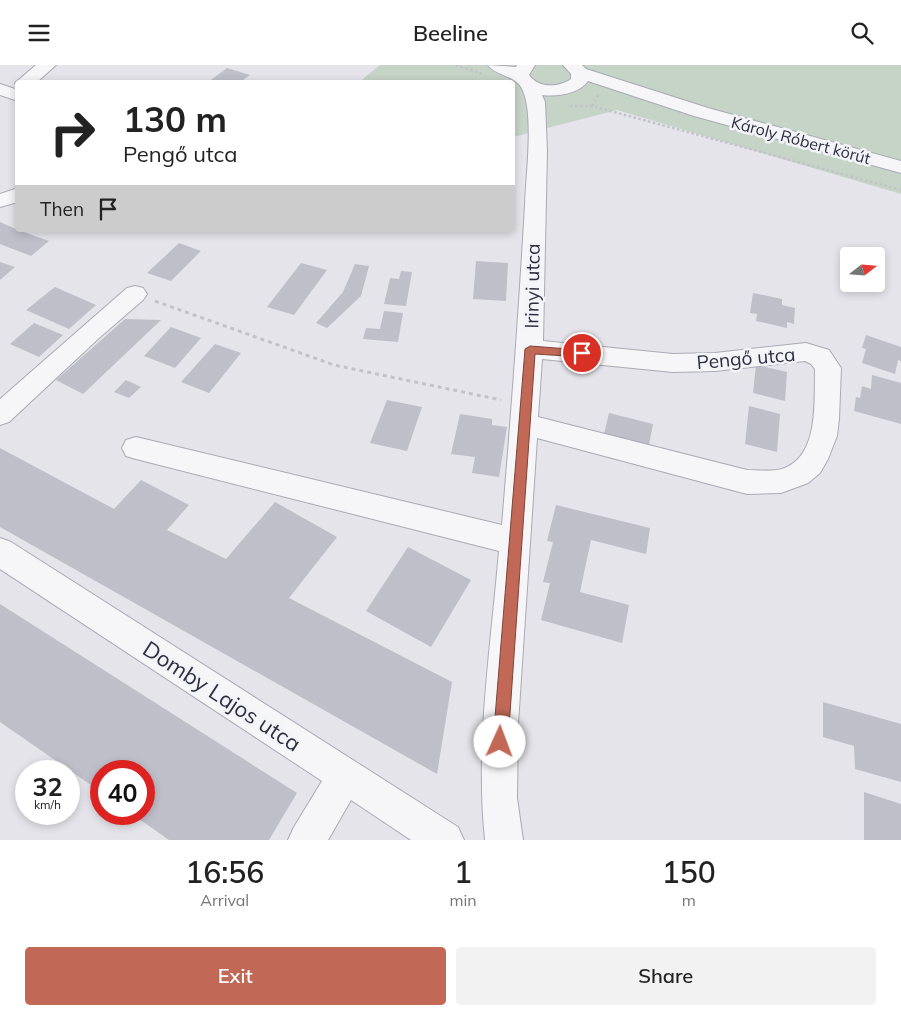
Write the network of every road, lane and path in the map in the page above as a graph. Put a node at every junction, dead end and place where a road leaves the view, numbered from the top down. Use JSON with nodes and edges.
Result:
{"nodes":[{"id":1,"x":47,"y":65,"type":"edge"},
{"id":2,"x":497,"y":65,"type":"edge"},
{"id":3,"x":525,"y":75,"type":"edge"},
{"id":4,"x":26,"y":80,"type":"edge"},
{"id":5,"x":568,"y":84,"type":"edge"},
{"id":6,"x":759,"y":111,"type":"dead end"},
{"id":7,"x":901,"y":148,"type":"edge"},
{"id":8,"x":537,"y":151,"type":"junction"},
{"id":9,"x":901,"y":167,"type":"edge"},
{"id":10,"x":901,"y":190,"type":"edge"},
{"id":11,"x":15,"y":195,"type":"edge"},
{"id":12,"x":0,"y":201,"type":"edge"},
{"id":13,"x":135,"y":294,"type":"joint"},
{"id":14,"x":530,"y":349,"type":"junction"},
{"id":15,"x":0,"y":415,"type":"edge"},
{"id":16,"x":526,"y":415,"type":"junction"},
{"id":17,"x":136,"y":448,"type":"dead end"},
{"id":18,"x":514,"y":541,"type":"junction"},
{"id":19,"x":0,"y":552,"type":"edge"},
{"id":20,"x":345,"y":776,"type":"junction"},
{"id":21,"x":307,"y":840,"type":"edge"},
{"id":22,"x":445,"y":840,"type":"edge"},
{"id":23,"x":504,"y":840,"type":"edge"}],
"edges":[{"from":1,"to":4,"type":"street"},
{"from":2,"to":3,"type":"street"},
{"from":3,"to":5,"type":"street","name":"Károly Róbert körút"},
{"from":3,"to":8,"type":"street","name":"Irinyi utca"},
{"from":5,"to":8,"type":"street","name":"Irinyi utca"},
{"from":5,"to":9,"type":"street","name":"Károly Róbert körút"},
{"from":5,"to":10,"type":"path"},
{"from":6,"to":7,"type":"street"},
{"from":8,"to":14,"type":"street","name":"Irinyi utca"},
{"from":11,"to":12,"type":"street"},
{"from":13,"to":15,"type":"street"},
{"from":13,"to":16,"type":"path"},
{"from":14,"to":16,"type":"street","name":"Irinyi utca"},
{"from":14,"to":16,"type":"street","name":"Pengő utca"},
{"from":16,"to":18,"type":"street","name":"Irinyi utca"},
{"from":17,"to":18,"type":"street"},
{"from":18,"to":23,"type":"street","name":"Irinyi utca"},
{"from":19,"to":20,"type":"street","name":"Domby Lajos utca"},
{"from":20,"to":21,"type":"street"},
{"from":20,"to":22,"type":"street","name":"Domby Lajos utca"}]}
